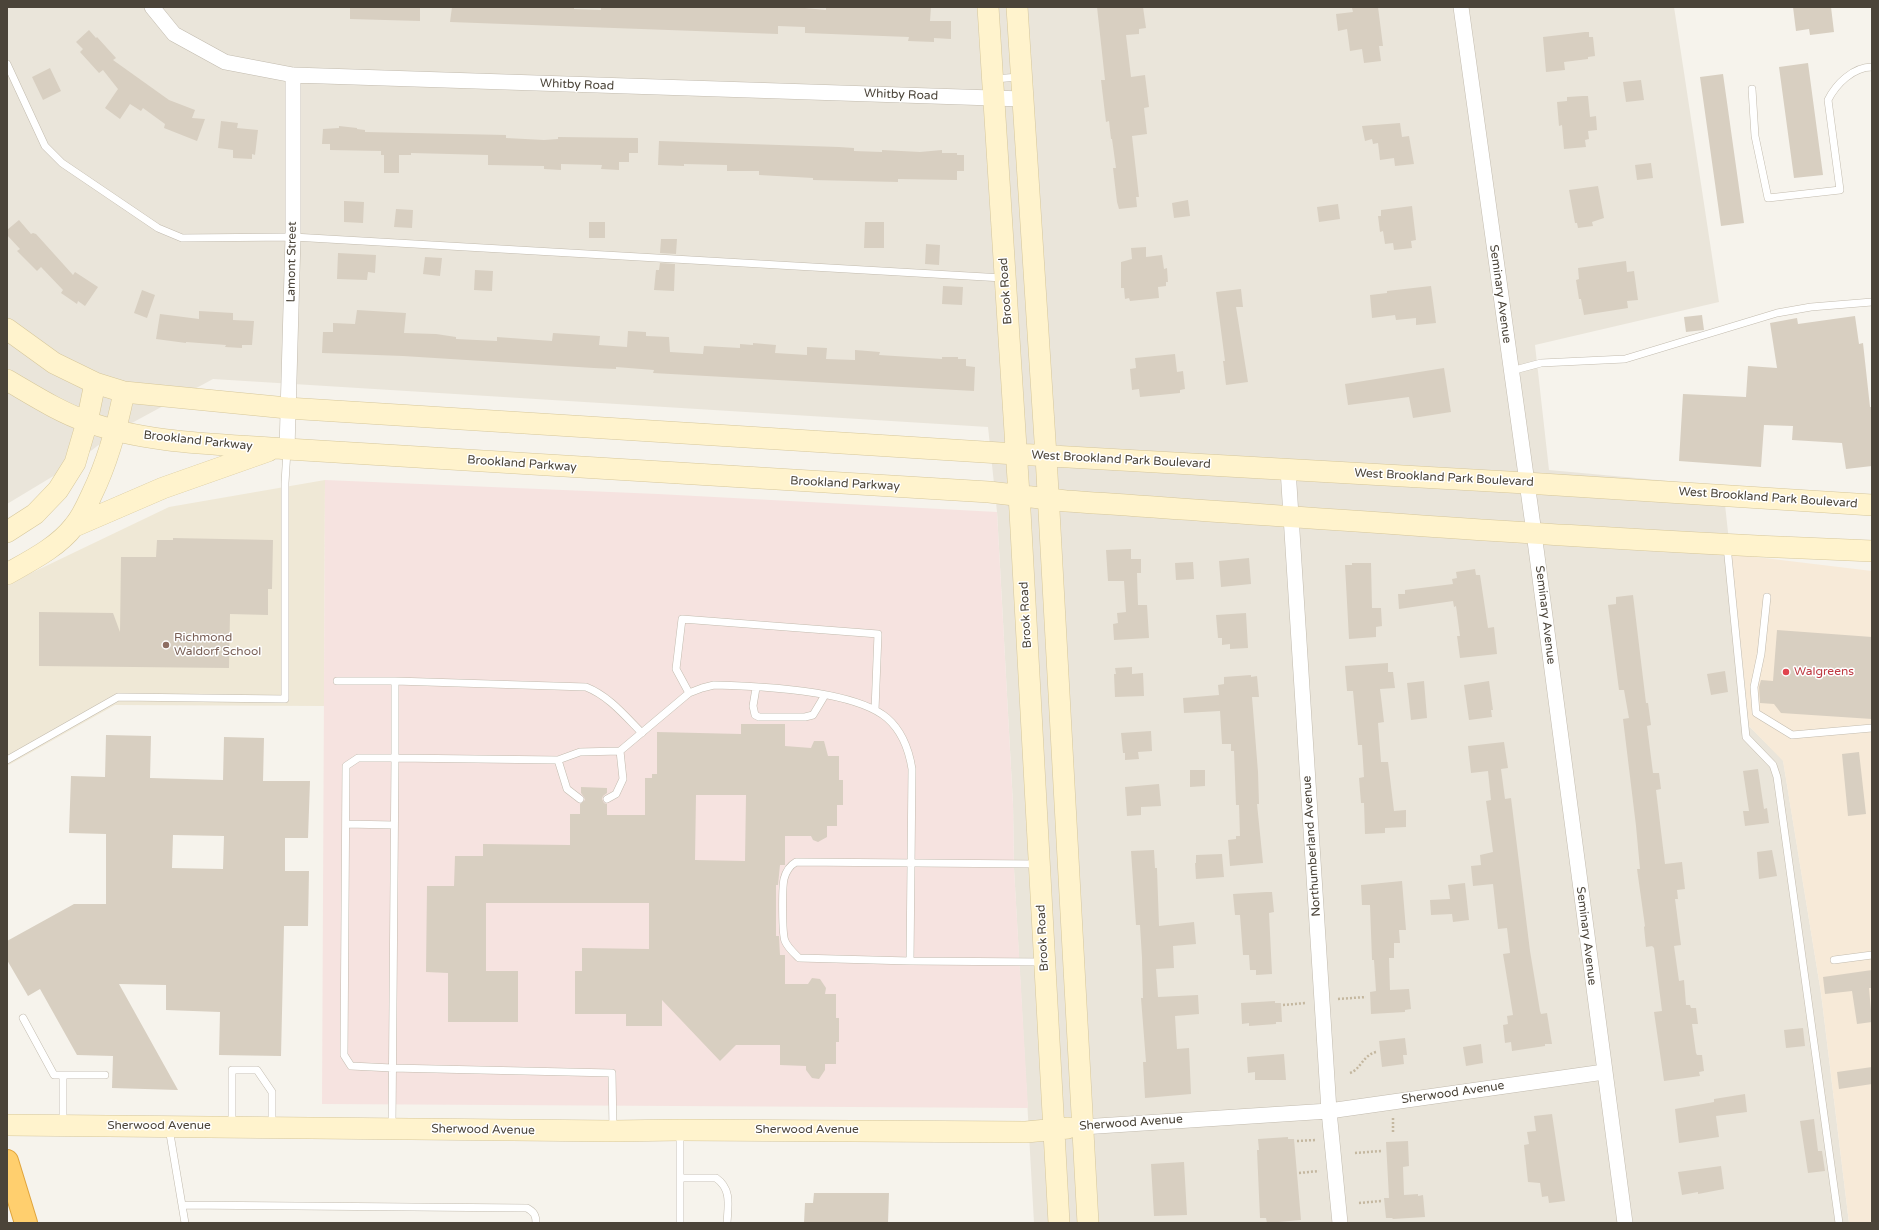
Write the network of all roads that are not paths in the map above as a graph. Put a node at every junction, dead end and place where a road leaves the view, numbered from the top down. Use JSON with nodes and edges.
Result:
{"nodes":[{"id":1,"x":152,"y":7,"type":"edge"},
{"id":2,"x":988,"y":7,"type":"edge"},
{"id":3,"x":1017,"y":7,"type":"edge"},
{"id":4,"x":1461,"y":7,"type":"edge"},
{"id":5,"x":7,"y":64,"type":"edge"},
{"id":6,"x":1872,"y":67,"type":"edge"},
{"id":7,"x":293,"y":76,"type":"junction"},
{"id":8,"x":1022,"y":76,"type":"junction"},
{"id":9,"x":993,"y":89,"type":"junction"},
{"id":10,"x":1752,"y":89,"type":"dead end"},
{"id":11,"x":1023,"y":99,"type":"junction"},
{"id":12,"x":293,"y":237,"type":"junction"},
{"id":13,"x":1006,"y":279,"type":"junction"},
{"id":14,"x":1869,"y":302,"type":"edge"},
{"id":15,"x":7,"y":329,"type":"edge"},
{"id":16,"x":1511,"y":371,"type":"junction"},
{"id":17,"x":7,"y":380,"type":"edge"},
{"id":18,"x":95,"y":383,"type":"junction"},
{"id":19,"x":124,"y":392,"type":"junction"},
{"id":20,"x":287,"y":408,"type":"junction"},
{"id":21,"x":87,"y":422,"type":"junction"},
{"id":22,"x":117,"y":431,"type":"junction"},
{"id":23,"x":281,"y":449,"type":"junction"},
{"id":24,"x":1016,"y":454,"type":"junction"},
{"id":25,"x":1046,"y":456,"type":"junction"},
{"id":26,"x":1288,"y":469,"type":"junction"},
{"id":27,"x":1526,"y":483,"type":"junction"},
{"id":28,"x":1019,"y":496,"type":"junction"},
{"id":29,"x":1048,"y":499,"type":"junction"},
{"id":30,"x":1872,"y":505,"type":"edge"},
{"id":31,"x":1291,"y":516,"type":"junction"},
{"id":32,"x":74,"y":526,"type":"junction"},
{"id":33,"x":7,"y":532,"type":"edge"},
{"id":34,"x":1534,"y":533,"type":"junction"},
{"id":35,"x":1727,"y":544,"type":"junction"},
{"id":36,"x":1872,"y":551,"type":"edge"},
{"id":37,"x":7,"y":574,"type":"edge"},
{"id":38,"x":1767,"y":597,"type":"dead end"},
{"id":39,"x":337,"y":681,"type":"dead end"},
{"id":40,"x":395,"y":681,"type":"junction"},
{"id":41,"x":756,"y":688,"type":"junction"},
{"id":42,"x":689,"y":693,"type":"junction"},
{"id":43,"x":825,"y":695,"type":"junction"},
{"id":44,"x":875,"y":710,"type":"junction"},
{"id":45,"x":1872,"y":728,"type":"edge"},
{"id":46,"x":642,"y":733,"type":"junction"},
{"id":47,"x":620,"y":751,"type":"junction"},
{"id":48,"x":395,"y":758,"type":"junction"},
{"id":49,"x":7,"y":760,"type":"edge"},
{"id":50,"x":558,"y":760,"type":"junction"},
{"id":51,"x":580,"y":799,"type":"dead end"},
{"id":52,"x":607,"y":799,"type":"dead end"},
{"id":53,"x":346,"y":824,"type":"junction"},
{"id":54,"x":394,"y":825,"type":"junction"},
{"id":55,"x":910,"y":863,"type":"junction"},
{"id":56,"x":1039,"y":864,"type":"junction"},
{"id":57,"x":1872,"y":955,"type":"edge"},
{"id":58,"x":1834,"y":960,"type":"dead end"},
{"id":59,"x":910,"y":961,"type":"junction"},
{"id":60,"x":1045,"y":962,"type":"junction"},
{"id":61,"x":23,"y":1018,"type":"dead end"},
{"id":62,"x":392,"y":1068,"type":"junction"},
{"id":63,"x":1604,"y":1072,"type":"junction"},
{"id":64,"x":63,"y":1075,"type":"junction"},
{"id":65,"x":105,"y":1075,"type":"dead end"},
{"id":66,"x":1329,"y":1111,"type":"junction"},
{"id":67,"x":7,"y":1125,"type":"edge"},
{"id":68,"x":63,"y":1126,"type":"junction"},
{"id":69,"x":169,"y":1126,"type":"junction"},
{"id":70,"x":232,"y":1127,"type":"junction"},
{"id":71,"x":272,"y":1127,"type":"junction"},
{"id":72,"x":1082,"y":1127,"type":"junction"},
{"id":73,"x":392,"y":1129,"type":"junction"},
{"id":74,"x":1054,"y":1129,"type":"junction"},
{"id":75,"x":680,"y":1130,"type":"junction"},
{"id":76,"x":613,"y":1131,"type":"junction"},
{"id":77,"x":10,"y":1168,"type":"edge"},
{"id":78,"x":681,"y":1178,"type":"junction"},
{"id":79,"x":182,"y":1204,"type":"junction"},
{"id":80,"x":26,"y":1223,"type":"edge"},
{"id":81,"x":185,"y":1223,"type":"edge"},
{"id":82,"x":536,"y":1223,"type":"edge"},
{"id":83,"x":680,"y":1223,"type":"edge"},
{"id":84,"x":727,"y":1223,"type":"edge"},
{"id":85,"x":1059,"y":1223,"type":"edge"},
{"id":86,"x":1088,"y":1223,"type":"edge"},
{"id":87,"x":1340,"y":1223,"type":"edge"},
{"id":88,"x":1625,"y":1223,"type":"edge"},
{"id":89,"x":1839,"y":1223,"type":"edge"}],
"edges":[{"from":1,"to":7,"type":"street","name":"Whitby Road"},
{"from":2,"to":9,"type":"main road","name":"Brook Road"},
{"from":3,"to":8,"type":"main road"},
{"from":4,"to":16,"type":"street","name":"Seminary Avenue"},
{"from":5,"to":12,"type":"lane"},
{"from":6,"to":10,"type":"lane"},
{"from":7,"to":9,"type":"street","name":"Whitby Road"},
{"from":7,"to":12,"type":"street","name":"Lamont Street"},
{"from":8,"to":9,"type":"lane"},
{"from":8,"to":11,"type":"main road"},
{"from":9,"to":11,"type":"street","name":"Whitby Road"},
{"from":9,"to":13,"type":"main road","name":"Brook Road"},
{"from":11,"to":25,"type":"main road"},
{"from":12,"to":13,"type":"lane"},
{"from":12,"to":20,"type":"street","name":"Lamont Street"},
{"from":13,"to":24,"type":"main road","name":"Brook Road"},
{"from":14,"to":16,"type":"lane"},
{"from":15,"to":18,"type":"main road"},
{"from":16,"to":27,"type":"street","name":"Seminary Avenue"},
{"from":17,"to":21,"type":"main road","name":"Brookland Parkway"},
{"from":18,"to":19,"type":"main road"},
{"from":18,"to":21,"type":"main road"},
{"from":19,"to":20,"type":"main road"},
{"from":19,"to":22,"type":"main road"},
{"from":20,"to":23,"type":"street","name":"Lamont Street"},
{"from":20,"to":24,"type":"main road"},
{"from":21,"to":22,"type":"main road","name":"Brookland Parkway"},
{"from":21,"to":33,"type":"main road"},
{"from":22,"to":23,"type":"main road","name":"Brookland Parkway"},
{"from":22,"to":32,"type":"main road"},
{"from":23,"to":28,"type":"main road","name":"Brookland Parkway"},
{"from":23,"to":32,"type":"main road"},
{"from":23,"to":49,"type":"lane"},
{"from":24,"to":25,"type":"main road","name":"West Brookland Park Boulevard"},
{"from":24,"to":28,"type":"main road","name":"Brook Road"},
{"from":25,"to":26,"type":"main road","name":"West Brookland Park Boulevard"},
{"from":25,"to":29,"type":"main road"},
{"from":26,"to":27,"type":"main road","name":"West Brookland Park Boulevard"},
{"from":26,"to":31,"type":"street","name":"Northumberland Avenue"},
{"from":27,"to":30,"type":"main road","name":"West Brookland Park Boulevard"},
{"from":27,"to":34,"type":"street","name":"Seminary Avenue"},
{"from":28,"to":29,"type":"main road","name":"Brookland Parkway"},
{"from":28,"to":56,"type":"main road","name":"Brook Road"},
{"from":29,"to":31,"type":"main road"},
{"from":29,"to":72,"type":"main road"},
{"from":31,"to":34,"type":"main road"},
{"from":31,"to":66,"type":"street","name":"Northumberland Avenue"},
{"from":32,"to":37,"type":"main road"},
{"from":34,"to":35,"type":"main road"},
{"from":34,"to":63,"type":"street","name":"Seminary Avenue"},
{"from":35,"to":36,"type":"main road"},
{"from":35,"to":89,"type":"lane"},
{"from":38,"to":45,"type":"lane"},
{"from":39,"to":40,"type":"lane"},
{"from":40,"to":46,"type":"lane"},
{"from":40,"to":48,"type":"lane"},
{"from":41,"to":42,"type":"lane"},
{"from":41,"to":43,"type":"lane"},
{"from":41,"to":43,"type":"lane"},
{"from":42,"to":44,"type":"lane"},
{"from":42,"to":46,"type":"lane"},
{"from":43,"to":44,"type":"lane"},
{"from":44,"to":55,"type":"lane"},
{"from":46,"to":47,"type":"lane"},
{"from":47,"to":50,"type":"lane"},
{"from":47,"to":52,"type":"lane"},
{"from":48,"to":50,"type":"lane"},
{"from":48,"to":53,"type":"lane"},
{"from":48,"to":54,"type":"lane"},
{"from":50,"to":51,"type":"lane"},
{"from":53,"to":54,"type":"lane"},
{"from":53,"to":62,"type":"lane"},
{"from":54,"to":62,"type":"lane"},
{"from":55,"to":56,"type":"lane"},
{"from":55,"to":59,"type":"lane"},
{"from":55,"to":59,"type":"lane"},
{"from":56,"to":60,"type":"main road","name":"Brook Road"},
{"from":57,"to":58,"type":"lane"},
{"from":59,"to":60,"type":"lane"},
{"from":60,"to":74,"type":"main road","name":"Brook Road"},
{"from":61,"to":64,"type":"lane"},
{"from":62,"to":73,"type":"lane"},
{"from":62,"to":76,"type":"lane"},
{"from":63,"to":66,"type":"street","name":"Sherwood Avenue"},
{"from":63,"to":88,"type":"street","name":"Seminary Avenue"},
{"from":64,"to":65,"type":"lane"},
{"from":64,"to":68,"type":"lane"},
{"from":66,"to":72,"type":"street","name":"Sherwood Avenue"},
{"from":66,"to":87,"type":"street","name":"Northumberland Avenue"},
{"from":67,"to":68,"type":"main road","name":"Sherwood Avenue"},
{"from":68,"to":69,"type":"main road","name":"Sherwood Avenue"},
{"from":69,"to":70,"type":"main road","name":"Sherwood Avenue"},
{"from":69,"to":79,"type":"lane"},
{"from":70,"to":71,"type":"main road","name":"Sherwood Avenue"},
{"from":70,"to":71,"type":"lane"},
{"from":71,"to":73,"type":"main road","name":"Sherwood Avenue"},
{"from":72,"to":74,"type":"main road","name":"Sherwood Avenue"},
{"from":72,"to":86,"type":"main road"},
{"from":73,"to":76,"type":"main road","name":"Sherwood Avenue"},
{"from":74,"to":75,"type":"main road","name":"Sherwood Avenue"},
{"from":74,"to":85,"type":"main road","name":"Brook Road"},
{"from":75,"to":76,"type":"main road","name":"Sherwood Avenue"},
{"from":75,"to":78,"type":"lane"},
{"from":77,"to":80,"type":"highway"},
{"from":78,"to":83,"type":"lane"},
{"from":78,"to":84,"type":"lane"},
{"from":79,"to":81,"type":"lane"},
{"from":79,"to":82,"type":"lane"}]}
